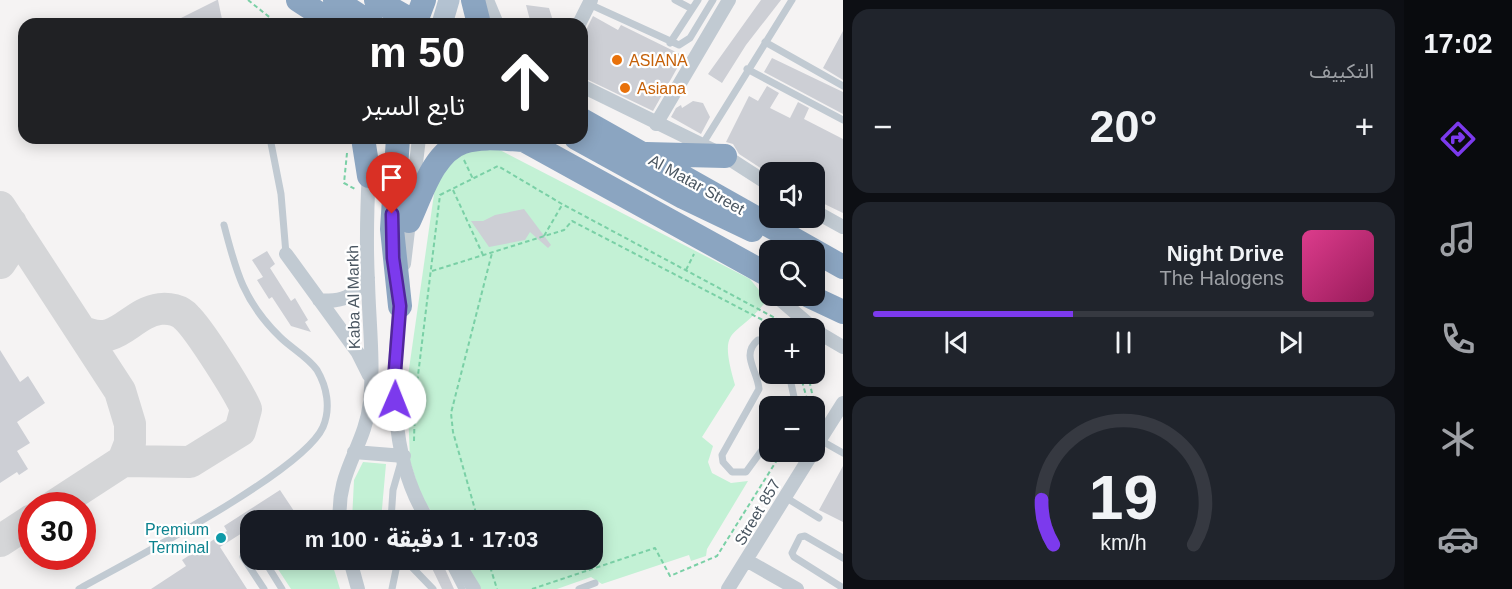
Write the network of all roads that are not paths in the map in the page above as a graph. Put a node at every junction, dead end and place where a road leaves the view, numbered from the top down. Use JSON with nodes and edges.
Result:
{"nodes":[{"id":1,"x":289,"y":0,"type":"edge"},
{"id":2,"x":298,"y":0,"type":"edge"},
{"id":3,"x":335,"y":0,"type":"edge"},
{"id":4,"x":424,"y":0,"type":"edge"},
{"id":5,"x":448,"y":0,"type":"edge"},
{"id":6,"x":675,"y":0,"type":"edge"},
{"id":7,"x":698,"y":0,"type":"edge"},
{"id":8,"x":713,"y":0,"type":"edge"},
{"id":9,"x":729,"y":0,"type":"edge"},
{"id":10,"x":792,"y":0,"type":"edge"},
{"id":11,"x":590,"y":2,"type":"edge"},
{"id":12,"x":693,"y":9,"type":"junction"},
{"id":13,"x":402,"y":16,"type":"edge"},
{"id":14,"x":307,"y":18,"type":"edge"},
{"id":15,"x":326,"y":18,"type":"edge"},
{"id":16,"x":363,"y":18,"type":"edge"},
{"id":17,"x":444,"y":18,"type":"edge"},
{"id":18,"x":582,"y":18,"type":"edge"},
{"id":19,"x":765,"y":42,"type":"junction"},
{"id":20,"x":670,"y":43,"type":"junction"},
{"id":21,"x":747,"y":69,"type":"junction"},
{"id":22,"x":843,"y":86,"type":"edge"},
{"id":23,"x":588,"y":89,"type":"edge"},
{"id":24,"x":843,"y":120,"type":"edge"},
{"id":25,"x":588,"y":123,"type":"edge"},
{"id":26,"x":656,"y":124,"type":"junction"},
{"id":27,"x":271,"y":144,"type":"edge"},
{"id":28,"x":355,"y":144,"type":"edge"},
{"id":29,"x":372,"y":144,"type":"edge"},
{"id":30,"x":398,"y":144,"type":"edge"},
{"id":31,"x":419,"y":144,"type":"edge"},
{"id":32,"x":459,"y":144,"type":"edge"},
{"id":33,"x":531,"y":144,"type":"edge"},
{"id":34,"x":587,"y":144,"type":"edge"},
{"id":35,"x":702,"y":145,"type":"junction"},
{"id":36,"x":643,"y":154,"type":"junction"},
{"id":37,"x":725,"y":156,"type":"junction"},
{"id":38,"x":369,"y":177,"type":"junction"},
{"id":39,"x":759,"y":178,"type":"edge"},
{"id":40,"x":825,"y":217,"type":"edge"},
{"id":41,"x":409,"y":221,"type":"junction"},
{"id":42,"x":224,"y":225,"type":"dead end"},
{"id":43,"x":843,"y":227,"type":"edge"},
{"id":44,"x":775,"y":240,"type":"edge"},
{"id":45,"x":286,"y":254,"type":"joint"},
{"id":46,"x":825,"y":262,"type":"edge"},
{"id":47,"x":745,"y":263,"type":"junction"},
{"id":48,"x":843,"y":269,"type":"edge"},
{"id":49,"x":759,"y":270,"type":"edge"},
{"id":50,"x":759,"y":277,"type":"edge"},
{"id":51,"x":368,"y":278,"type":"junction"},
{"id":52,"x":319,"y":300,"type":"junction"},
{"id":53,"x":825,"y":304,"type":"edge"},
{"id":54,"x":400,"y":306,"type":"junction"},
{"id":55,"x":788,"y":306,"type":"edge"},
{"id":56,"x":843,"y":312,"type":"edge"},
{"id":57,"x":801,"y":318,"type":"edge"},
{"id":58,"x":825,"y":336,"type":"edge"},
{"id":59,"x":759,"y":340,"type":"edge"},
{"id":60,"x":843,"y":348,"type":"edge"},
{"id":61,"x":372,"y":381,"type":"junction"},
{"id":62,"x":843,"y":403,"type":"edge"},
{"id":63,"x":825,"y":428,"type":"edge"},
{"id":64,"x":825,"y":442,"type":"edge"},
{"id":65,"x":354,"y":452,"type":"junction"},
{"id":66,"x":843,"y":453,"type":"edge"},
{"id":67,"x":759,"y":455,"type":"edge"},
{"id":68,"x":404,"y":456,"type":"junction"},
{"id":69,"x":805,"y":462,"type":"edge"},
{"id":70,"x":785,"y":497,"type":"junction"},
{"id":71,"x":339,"y":510,"type":"edge"},
{"id":72,"x":392,"y":510,"type":"edge"},
{"id":73,"x":422,"y":510,"type":"edge"},
{"id":74,"x":819,"y":518,"type":"dead end"},
{"id":75,"x":843,"y":558,"type":"edge"},
{"id":76,"x":746,"y":560,"type":"junction"},
{"id":77,"x":252,"y":570,"type":"edge"},
{"id":78,"x":270,"y":570,"type":"edge"},
{"id":79,"x":353,"y":570,"type":"edge"},
{"id":80,"x":396,"y":570,"type":"edge"},
{"id":81,"x":415,"y":570,"type":"edge"},
{"id":82,"x":452,"y":570,"type":"edge"},
{"id":83,"x":462,"y":570,"type":"edge"},
{"id":84,"x":595,"y":583,"type":"dead end"},
{"id":85,"x":843,"y":588,"type":"edge"},
{"id":86,"x":79,"y":589,"type":"edge"},
{"id":87,"x":264,"y":589,"type":"edge"},
{"id":88,"x":282,"y":589,"type":"edge"},
{"id":89,"x":358,"y":589,"type":"edge"},
{"id":90,"x":392,"y":589,"type":"edge"},
{"id":91,"x":434,"y":589,"type":"edge"},
{"id":92,"x":462,"y":589,"type":"edge"},
{"id":93,"x":474,"y":589,"type":"edge"},
{"id":94,"x":579,"y":589,"type":"edge"},
{"id":95,"x":728,"y":589,"type":"edge"},
{"id":96,"x":797,"y":589,"type":"edge"}],
"edges":[{"from":1,"to":14,"type":"highway"},
{"from":2,"to":15,"type":"highway"},
{"from":3,"to":16,"type":"highway"},
{"from":4,"to":13,"type":"highway"},
{"from":5,"to":17,"type":"main road"},
{"from":6,"to":12,"type":"lane"},
{"from":7,"to":12,"type":"lane"},
{"from":8,"to":20,"type":"lane"},
{"from":9,"to":26,"type":"street"},
{"from":10,"to":19,"type":"lane"},
{"from":11,"to":18,"type":"street"},
{"from":11,"to":20,"type":"lane"},
{"from":12,"to":20,"type":"lane"},
{"from":19,"to":21,"type":"lane"},
{"from":19,"to":22,"type":"lane"},
{"from":21,"to":24,"type":"lane"},
{"from":21,"to":35,"type":"lane"},
{"from":23,"to":26,"type":"street","name":"Al Matar Street"},
{"from":25,"to":36,"type":"highway","name":"Al Matar Street"},
{"from":26,"to":35,"type":"street","name":"Al Matar Street"},
{"from":27,"to":45,"type":"lane"},
{"from":28,"to":38,"type":"highway"},
{"from":29,"to":38,"type":"street","name":"Kaba Al Markh"},
{"from":30,"to":54,"type":"highway"},
{"from":31,"to":41,"type":"street"},
{"from":32,"to":41,"type":"highway"},
{"from":33,"to":47,"type":"highway"},
{"from":34,"to":44,"type":"highway"},
{"from":35,"to":37,"type":"street","name":"Al Matar Street"},
{"from":36,"to":37,"type":"highway"},
{"from":36,"to":48,"type":"highway","name":"Al Matar Street"},
{"from":37,"to":39,"type":"street","name":"Al Matar Street"},
{"from":38,"to":51,"type":"street","name":"Kaba Al Markh"},
{"from":40,"to":43,"type":"street"},
{"from":41,"to":54,"type":"street"},
{"from":42,"to":86,"type":"lane"},
{"from":45,"to":52,"type":"street"},
{"from":46,"to":48,"type":"highway"},
{"from":47,"to":49,"type":"highway"},
{"from":47,"to":50,"type":"street"},
{"from":51,"to":52,"type":"street"},
{"from":51,"to":61,"type":"street","name":"Kaba Al Markh"},
{"from":52,"to":61,"type":"street"},
{"from":53,"to":56,"type":"highway"},
{"from":54,"to":68,"type":"street"},
{"from":55,"to":57,"type":"street"},
{"from":58,"to":60,"type":"street"},
{"from":59,"to":67,"type":"lane"},
{"from":61,"to":65,"type":"street","name":"Kaba Al Markh"},
{"from":62,"to":63,"type":"street","name":"Street 857"},
{"from":64,"to":66,"type":"lane"},
{"from":65,"to":68,"type":"street"},
{"from":65,"to":71,"type":"street","name":"Kaba Al Markh"},
{"from":68,"to":72,"type":"lane"},
{"from":68,"to":73,"type":"street"},
{"from":69,"to":70,"type":"street","name":"Street 857"},
{"from":70,"to":74,"type":"lane"},
{"from":70,"to":76,"type":"street","name":"Street 857"},
{"from":75,"to":85,"type":"lane"},
{"from":76,"to":95,"type":"street","name":"Street 857"},
{"from":76,"to":96,"type":"street"},
{"from":77,"to":87,"type":"lane"},
{"from":78,"to":88,"type":"lane"},
{"from":79,"to":89,"type":"street"},
{"from":80,"to":90,"type":"lane"},
{"from":81,"to":91,"type":"lane"},
{"from":82,"to":92,"type":"lane"},
{"from":83,"to":93,"type":"street"},
{"from":84,"to":94,"type":"lane"}]}
